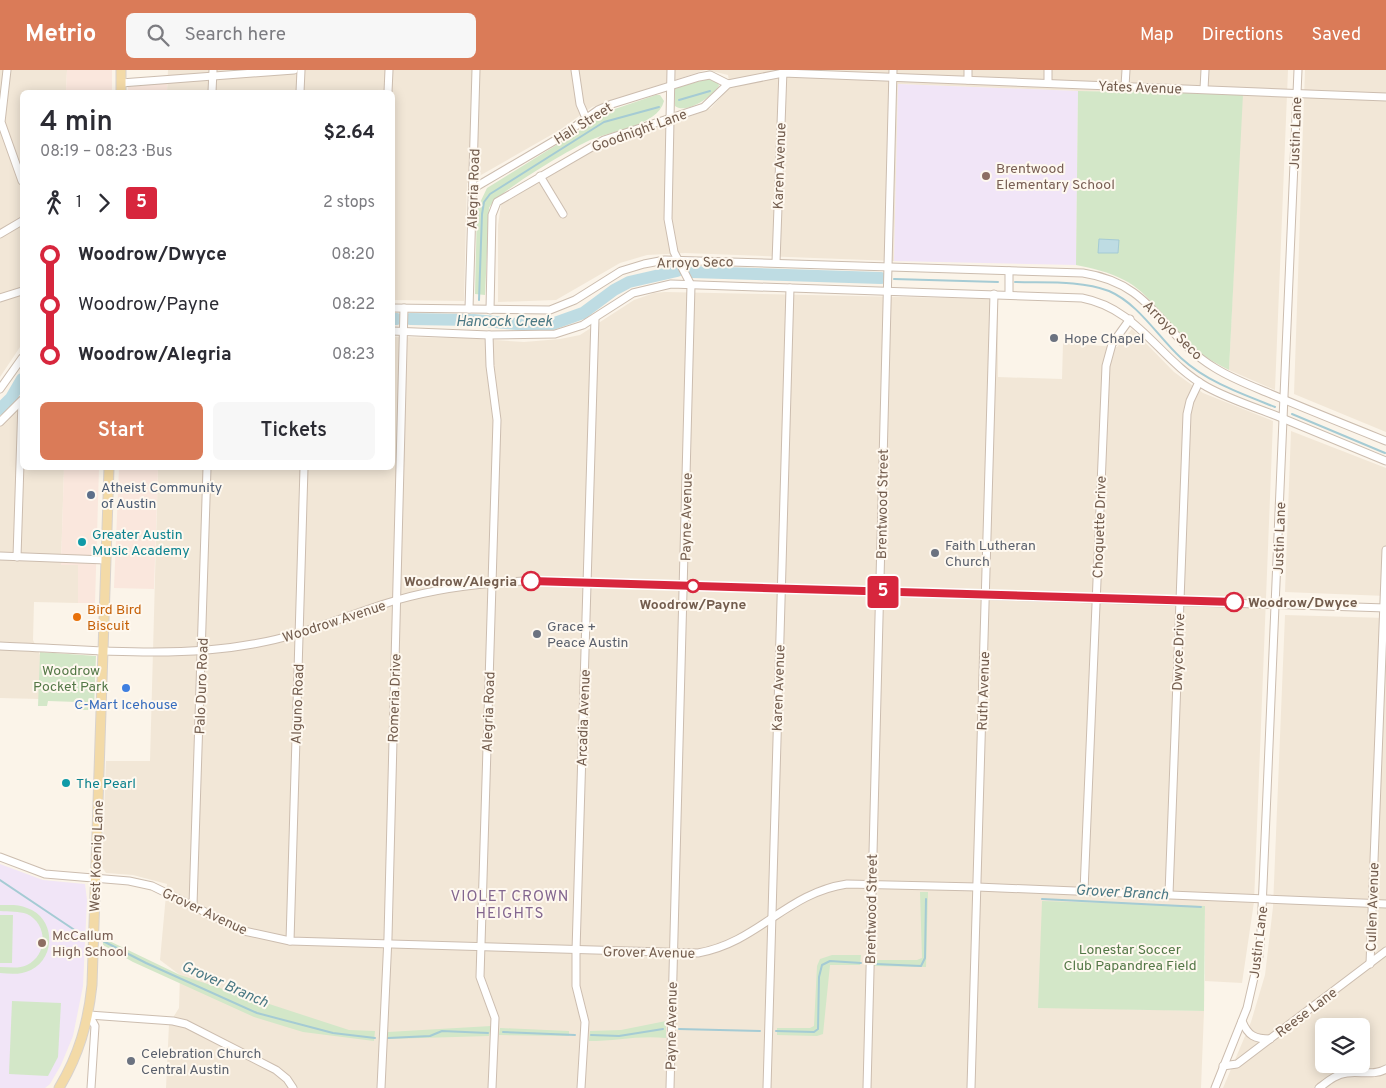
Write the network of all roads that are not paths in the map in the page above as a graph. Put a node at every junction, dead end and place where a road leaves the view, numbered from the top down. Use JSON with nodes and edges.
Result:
{"nodes":[{"id":1,"x":7,"y":70,"type":"edge"},
{"id":2,"x":122,"y":70,"type":"edge"},
{"id":3,"x":294,"y":70,"type":"edge"},
{"id":4,"x":301,"y":70,"type":"edge"},
{"id":5,"x":389,"y":70,"type":"edge"},
{"id":6,"x":476,"y":70,"type":"edge"},
{"id":7,"x":575,"y":70,"type":"edge"},
{"id":8,"x":671,"y":70,"type":"edge"},
{"id":9,"x":968,"y":70,"type":"edge"},
{"id":10,"x":1048,"y":70,"type":"edge"},
{"id":11,"x":1126,"y":70,"type":"edge"},
{"id":12,"x":1205,"y":70,"type":"edge"},
{"id":13,"x":1298,"y":70,"type":"edge"},
{"id":14,"x":783,"y":71,"type":"edge"},
{"id":15,"x":213,"y":73,"type":"edge"},
{"id":16,"x":894,"y":74,"type":"edge"},
{"id":17,"x":968,"y":80,"type":"junction"},
{"id":18,"x":121,"y":83,"type":"junction"},
{"id":19,"x":1048,"y":83,"type":"junction"},
{"id":20,"x":728,"y":84,"type":"junction"},
{"id":21,"x":670,"y":86,"type":"junction"},
{"id":22,"x":1125,"y":86,"type":"junction"},
{"id":23,"x":1204,"y":89,"type":"junction"},
{"id":24,"x":121,"y":90,"type":"edge"},
{"id":25,"x":212,"y":90,"type":"edge"},
{"id":26,"x":300,"y":90,"type":"edge"},
{"id":27,"x":388,"y":90,"type":"edge"},
{"id":28,"x":1297,"y":94,"type":"junction"},
{"id":29,"x":1386,"y":97,"type":"edge"},
{"id":30,"x":586,"y":118,"type":"junction"},
{"id":31,"x":669,"y":119,"type":"junction"},
{"id":32,"x":0,"y":122,"type":"edge"},
{"id":33,"x":20,"y":176,"type":"edge"},
{"id":34,"x":540,"y":176,"type":"junction"},
{"id":35,"x":474,"y":188,"type":"junction"},
{"id":36,"x":563,"y":214,"type":"dead end"},
{"id":37,"x":20,"y":222,"type":"edge"},
{"id":38,"x":0,"y":234,"type":"edge"},
{"id":39,"x":679,"y":260,"type":"junction"},
{"id":40,"x":776,"y":262,"type":"junction"},
{"id":41,"x":888,"y":266,"type":"junction"},
{"id":42,"x":1009,"y":271,"type":"junction"},
{"id":43,"x":691,"y":285,"type":"junction"},
{"id":44,"x":790,"y":288,"type":"junction"},
{"id":45,"x":888,"y":291,"type":"junction"},
{"id":46,"x":20,"y":292,"type":"edge"},
{"id":47,"x":994,"y":294,"type":"junction"},
{"id":48,"x":1008,"y":294,"type":"junction"},
{"id":49,"x":0,"y":298,"type":"edge"},
{"id":50,"x":395,"y":308,"type":"edge"},
{"id":51,"x":404,"y":308,"type":"junction"},
{"id":52,"x":469,"y":309,"type":"junction"},
{"id":53,"x":490,"y":310,"type":"junction"},
{"id":54,"x":595,"y":318,"type":"junction"},
{"id":55,"x":1130,"y":319,"type":"junction"},
{"id":56,"x":395,"y":331,"type":"edge"},
{"id":57,"x":404,"y":331,"type":"junction"},
{"id":58,"x":489,"y":335,"type":"junction"},
{"id":59,"x":20,"y":361,"type":"edge"},
{"id":60,"x":1199,"y":382,"type":"junction"},
{"id":61,"x":1,"y":387,"type":"edge"},
{"id":62,"x":1284,"y":400,"type":"junction"},
{"id":63,"x":20,"y":403,"type":"edge"},
{"id":64,"x":1284,"y":419,"type":"junction"},
{"id":65,"x":0,"y":422,"type":"edge"},
{"id":66,"x":1386,"y":441,"type":"edge"},
{"id":67,"x":1386,"y":461,"type":"edge"},
{"id":68,"x":20,"y":463,"type":"edge"},
{"id":69,"x":109,"y":470,"type":"edge"},
{"id":70,"x":208,"y":470,"type":"edge"},
{"id":71,"x":304,"y":470,"type":"edge"},
{"id":72,"x":1386,"y":550,"type":"edge"},
{"id":73,"x":0,"y":556,"type":"edge"},
{"id":74,"x":17,"y":557,"type":"junction"},
{"id":75,"x":106,"y":560,"type":"junction"},
{"id":76,"x":492,"y":582,"type":"junction"},
{"id":77,"x":588,"y":583,"type":"junction"},
{"id":78,"x":684,"y":586,"type":"junction"},
{"id":79,"x":781,"y":589,"type":"junction"},
{"id":80,"x":880,"y":592,"type":"junction"},
{"id":81,"x":986,"y":595,"type":"junction"},
{"id":82,"x":1096,"y":598,"type":"junction"},
{"id":83,"x":396,"y":600,"type":"junction"},
{"id":84,"x":1180,"y":601,"type":"junction"},
{"id":85,"x":1276,"y":603,"type":"junction"},
{"id":86,"x":1385,"y":608,"type":"edge"},
{"id":87,"x":299,"y":633,"type":"junction"},
{"id":88,"x":0,"y":646,"type":"edge"},
{"id":89,"x":103,"y":650,"type":"junction"},
{"id":90,"x":202,"y":651,"type":"junction"},
{"id":91,"x":0,"y":857,"type":"edge"},
{"id":92,"x":95,"y":878,"type":"junction"},
{"id":93,"x":871,"y":884,"type":"junction"},
{"id":94,"x":977,"y":886,"type":"junction"},
{"id":95,"x":1084,"y":891,"type":"junction"},
{"id":96,"x":1169,"y":894,"type":"junction"},
{"id":97,"x":1263,"y":897,"type":"junction"},
{"id":98,"x":1371,"y":903,"type":"junction"},
{"id":99,"x":1386,"y":904,"type":"edge"},
{"id":100,"x":194,"y":905,"type":"junction"},
{"id":101,"x":772,"y":919,"type":"junction"},
{"id":102,"x":290,"y":941,"type":"junction"},
{"id":103,"x":387,"y":944,"type":"junction"},
{"id":104,"x":481,"y":947,"type":"junction"},
{"id":105,"x":576,"y":951,"type":"junction"},
{"id":106,"x":1386,"y":951,"type":"edge"},
{"id":107,"x":672,"y":954,"type":"junction"},
{"id":108,"x":1370,"y":964,"type":"junction"},
{"id":109,"x":89,"y":1014,"type":"junction"},
{"id":110,"x":1242,"y":1021,"type":"junction"},
{"id":111,"x":1270,"y":1039,"type":"junction"},
{"id":112,"x":1223,"y":1066,"type":"junction"},
{"id":113,"x":1384,"y":1072,"type":"edge"},
{"id":114,"x":59,"y":1088,"type":"edge"},
{"id":115,"x":90,"y":1088,"type":"edge"},
{"id":116,"x":292,"y":1088,"type":"edge"},
{"id":117,"x":380,"y":1088,"type":"edge"},
{"id":118,"x":492,"y":1088,"type":"edge"},
{"id":119,"x":581,"y":1088,"type":"edge"},
{"id":120,"x":670,"y":1088,"type":"edge"},
{"id":121,"x":767,"y":1088,"type":"edge"},
{"id":122,"x":867,"y":1088,"type":"edge"},
{"id":123,"x":971,"y":1088,"type":"edge"},
{"id":124,"x":1215,"y":1088,"type":"edge"},
{"id":125,"x":1319,"y":1088,"type":"edge"}],
"edges":[{"from":1,"to":32,"type":"street"},
{"from":2,"to":18,"type":"main road"},
{"from":3,"to":15,"type":"street"},
{"from":4,"to":26,"type":"street"},
{"from":5,"to":27,"type":"street"},
{"from":6,"to":35,"type":"street","name":"Alegria Road"},
{"from":7,"to":30,"type":"street"},
{"from":8,"to":21,"type":"street","name":"Payne Avenue"},
{"from":9,"to":17,"type":"street"},
{"from":10,"to":19,"type":"street"},
{"from":11,"to":22,"type":"street"},
{"from":12,"to":23,"type":"street"},
{"from":13,"to":28,"type":"street","name":"Justin Lane"},
{"from":14,"to":16,"type":"street"},
{"from":14,"to":20,"type":"street"},
{"from":14,"to":40,"type":"street","name":"Karen Avenue"},
{"from":15,"to":18,"type":"street"},
{"from":15,"to":25,"type":"street"},
{"from":16,"to":17,"type":"street","name":"Yates Avenue"},
{"from":16,"to":41,"type":"street","name":"Brentwood Street"},
{"from":17,"to":19,"type":"street","name":"Yates Avenue"},
{"from":18,"to":24,"type":"main road"},
{"from":19,"to":22,"type":"street","name":"Yates Avenue"},
{"from":20,"to":21,"type":"street","name":"Hall Street"},
{"from":20,"to":31,"type":"street","name":"Goodnight Lane"},
{"from":21,"to":30,"type":"street","name":"Hall Street"},
{"from":21,"to":31,"type":"street","name":"Payne Avenue"},
{"from":22,"to":23,"type":"street","name":"Yates Avenue"},
{"from":23,"to":28,"type":"street","name":"Yates Avenue"},
{"from":28,"to":29,"type":"street","name":"Yates Avenue"},
{"from":28,"to":62,"type":"street","name":"Justin Lane"},
{"from":30,"to":35,"type":"street","name":"Hall Street"},
{"from":31,"to":34,"type":"street","name":"Goodnight Lane"},
{"from":31,"to":39,"type":"street","name":"Payne Avenue"},
{"from":32,"to":33,"type":"street"},
{"from":34,"to":36,"type":"street"},
{"from":34,"to":53,"type":"street","name":"Goodnight Lane"},
{"from":35,"to":52,"type":"street","name":"Alegria Road"},
{"from":37,"to":38,"type":"street"},
{"from":39,"to":40,"type":"street","name":"Arroyo Seco"},
{"from":39,"to":43,"type":"street","name":"Payne Avenue"},
{"from":39,"to":53,"type":"street","name":"Arroyo Seco"},
{"from":40,"to":41,"type":"street","name":"Arroyo Seco"},
{"from":41,"to":42,"type":"street","name":"Arroyo Seco"},
{"from":41,"to":45,"type":"street","name":"Brentwood Street"},
{"from":42,"to":48,"type":"street"},
{"from":42,"to":62,"type":"street","name":"Arroyo Seco"},
{"from":43,"to":44,"type":"street","name":"Arroyo Seco"},
{"from":43,"to":54,"type":"street","name":"Arroyo Seco"},
{"from":43,"to":78,"type":"street","name":"Payne Avenue"},
{"from":44,"to":45,"type":"street","name":"Arroyo Seco"},
{"from":44,"to":79,"type":"street","name":"Karen Avenue"},
{"from":45,"to":47,"type":"street","name":"Arroyo Seco"},
{"from":45,"to":80,"type":"street","name":"Brentwood Street"},
{"from":46,"to":49,"type":"street"},
{"from":47,"to":48,"type":"street","name":"Arroyo Seco"},
{"from":47,"to":81,"type":"street","name":"Ruth Avenue"},
{"from":48,"to":55,"type":"street","name":"Arroyo Seco"},
{"from":50,"to":51,"type":"street","name":"Arroyo Seco"},
{"from":51,"to":52,"type":"street","name":"Arroyo Seco"},
{"from":51,"to":57,"type":"street","name":"Romeria Drive"},
{"from":52,"to":53,"type":"street","name":"Arroyo Seco"},
{"from":54,"to":58,"type":"street","name":"Arroyo Seco"},
{"from":54,"to":77,"type":"street","name":"Arcadia Avenue"},
{"from":55,"to":60,"type":"street","name":"Arroyo Seco"},
{"from":55,"to":82,"type":"street","name":"Choquette Drive"},
{"from":56,"to":57,"type":"street","name":"Arroyo Seco"},
{"from":57,"to":58,"type":"street","name":"Arroyo Seco"},
{"from":57,"to":83,"type":"street","name":"Romeria Drive"},
{"from":58,"to":76,"type":"street","name":"Alegria Road"},
{"from":59,"to":61,"type":"street"},
{"from":60,"to":64,"type":"street","name":"Arroyo Seco"},
{"from":60,"to":84,"type":"street","name":"Dwyce Drive"},
{"from":62,"to":64,"type":"street","name":"Justin Lane"},
{"from":62,"to":66,"type":"street","name":"Arroyo Seco"},
{"from":63,"to":65,"type":"street"},
{"from":64,"to":67,"type":"street","name":"Arroyo Seco"},
{"from":64,"to":85,"type":"street","name":"Justin Lane"},
{"from":68,"to":74,"type":"street"},
{"from":69,"to":75,"type":"main road","name":"West Koenig Lane"},
{"from":70,"to":90,"type":"street","name":"Palo Duro Road"},
{"from":71,"to":87,"type":"street","name":"Alguno Road"},
{"from":72,"to":86,"type":"street","name":"Cullen Avenue"},
{"from":73,"to":74,"type":"street"},
{"from":74,"to":75,"type":"street"},
{"from":75,"to":89,"type":"main road","name":"West Koenig Lane"},
{"from":76,"to":77,"type":"street","name":"Woodrow Avenue"},
{"from":76,"to":83,"type":"street","name":"Woodrow Avenue"},
{"from":76,"to":104,"type":"street","name":"Alegria Road"},
{"from":77,"to":78,"type":"street","name":"Woodrow Avenue"},
{"from":77,"to":105,"type":"street","name":"Arcadia Avenue"},
{"from":78,"to":79,"type":"street","name":"Woodrow Avenue"},
{"from":78,"to":107,"type":"street","name":"Payne Avenue"},
{"from":79,"to":80,"type":"street","name":"Woodrow Avenue"},
{"from":79,"to":101,"type":"street","name":"Karen Avenue"},
{"from":80,"to":81,"type":"street","name":"Woodrow Avenue"},
{"from":80,"to":93,"type":"street","name":"Brentwood Street"},
{"from":81,"to":82,"type":"street","name":"Woodrow Avenue"},
{"from":81,"to":94,"type":"street","name":"Ruth Avenue"},
{"from":82,"to":84,"type":"street","name":"Woodrow Avenue"},
{"from":82,"to":95,"type":"street","name":"Choquette Drive"},
{"from":83,"to":87,"type":"street","name":"Woodrow Avenue"},
{"from":83,"to":103,"type":"street","name":"Romeria Drive"},
{"from":84,"to":85,"type":"street","name":"Woodrow Avenue"},
{"from":84,"to":96,"type":"street","name":"Dwyce Drive"},
{"from":85,"to":86,"type":"street","name":"Woodrow Avenue"},
{"from":85,"to":97,"type":"street","name":"Justin Lane"},
{"from":86,"to":98,"type":"street","name":"Cullen Avenue"},
{"from":87,"to":90,"type":"street","name":"Woodrow Avenue"},
{"from":87,"to":102,"type":"street","name":"Alguno Road"},
{"from":88,"to":89,"type":"street","name":"Woodrow Avenue"},
{"from":89,"to":90,"type":"street","name":"Woodrow Avenue"},
{"from":89,"to":92,"type":"main road","name":"West Koenig Lane"},
{"from":90,"to":100,"type":"street","name":"Palo Duro Road"},
{"from":91,"to":92,"type":"street","name":"Grover Avenue"},
{"from":92,"to":100,"type":"street","name":"Grover Avenue"},
{"from":92,"to":109,"type":"main road","name":"West Koenig Lane"},
{"from":93,"to":94,"type":"street","name":"Grover Avenue"},
{"from":93,"to":101,"type":"street","name":"Grover Avenue"},
{"from":93,"to":122,"type":"street","name":"Brentwood Street"},
{"from":94,"to":95,"type":"street","name":"Grover Avenue"},
{"from":94,"to":123,"type":"street","name":"Ruth Avenue"},
{"from":95,"to":96,"type":"street","name":"Grover Avenue"},
{"from":96,"to":97,"type":"street","name":"Grover Avenue"},
{"from":97,"to":98,"type":"street","name":"Grover Avenue"},
{"from":97,"to":110,"type":"street","name":"Justin Lane"},
{"from":98,"to":99,"type":"street","name":"Grover Avenue"},
{"from":98,"to":108,"type":"street","name":"Cullen Avenue"},
{"from":100,"to":102,"type":"street","name":"Grover Avenue"},
{"from":101,"to":107,"type":"street","name":"Grover Avenue"},
{"from":101,"to":121,"type":"street","name":"Karen Avenue"},
{"from":102,"to":103,"type":"street","name":"Grover Avenue"},
{"from":103,"to":104,"type":"street","name":"Grover Avenue"},
{"from":103,"to":117,"type":"street","name":"Romeria Drive"},
{"from":104,"to":105,"type":"street","name":"Grover Avenue"},
{"from":104,"to":118,"type":"street","name":"Alegria Road"},
{"from":105,"to":107,"type":"street","name":"Grover Avenue"},
{"from":105,"to":119,"type":"street","name":"Arcadia Avenue"},
{"from":106,"to":108,"type":"street","name":"Reese Lane"},
{"from":107,"to":120,"type":"street","name":"Payne Avenue"},
{"from":108,"to":111,"type":"street","name":"Reese Lane"},
{"from":109,"to":114,"type":"main road","name":"West Koenig Lane"},
{"from":109,"to":115,"type":"street"},
{"from":109,"to":116,"type":"street"},
{"from":110,"to":111,"type":"street"},
{"from":110,"to":112,"type":"street","name":"Justin Lane"},
{"from":111,"to":112,"type":"street","name":"Reese Lane"},
{"from":112,"to":124,"type":"street","name":"Justin Lane"},
{"from":113,"to":125,"type":"street"}]}
